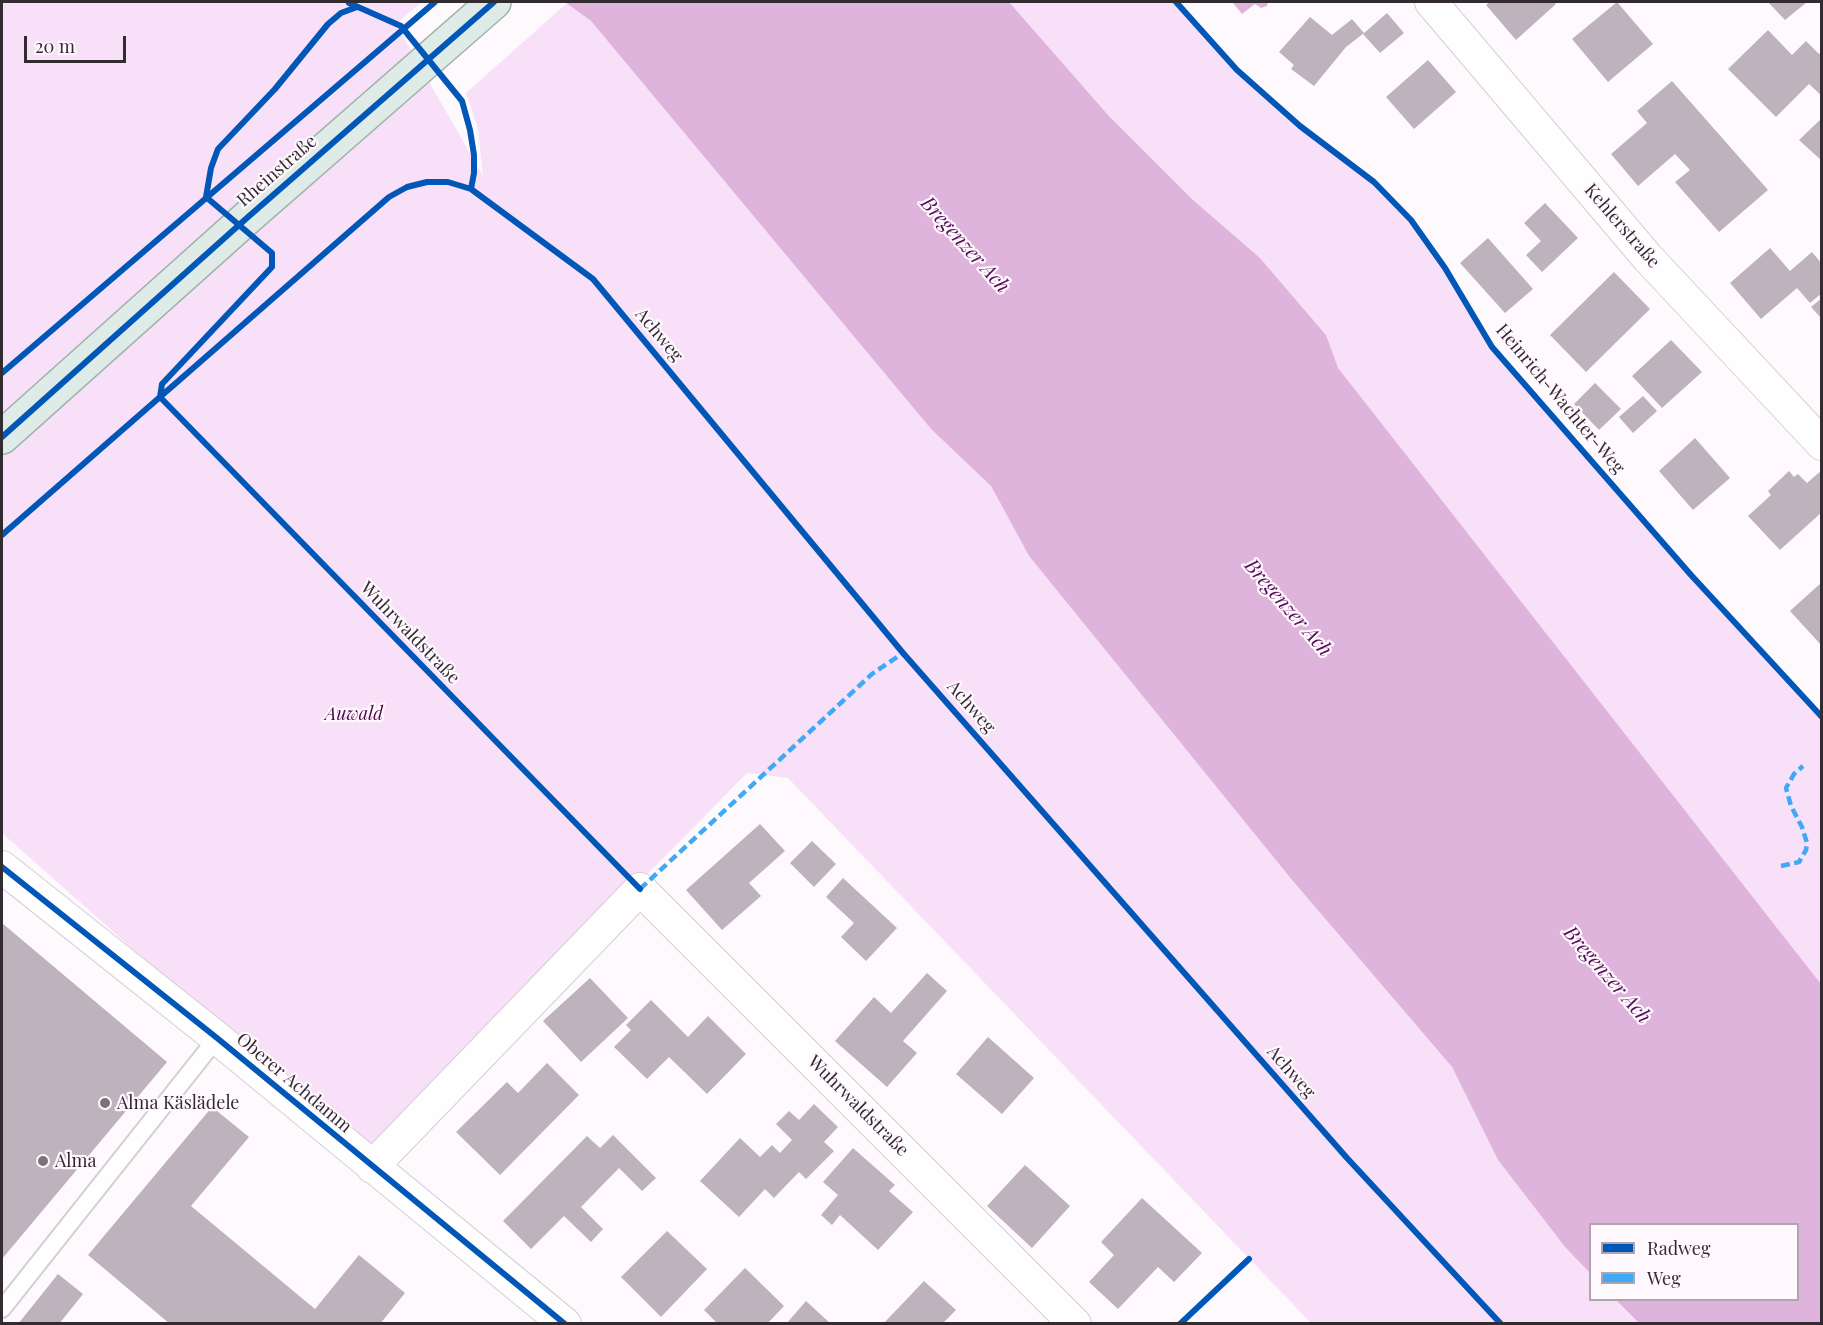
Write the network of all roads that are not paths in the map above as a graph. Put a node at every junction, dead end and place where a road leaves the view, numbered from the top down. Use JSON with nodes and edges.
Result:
{"nodes":[{"id":1,"x":494,"y":2,"type":"edge"},
{"id":2,"x":1431,"y":2,"type":"edge"},
{"id":3,"x":2,"y":437,"type":"edge"},
{"id":4,"x":1821,"y":444,"type":"edge"},
{"id":5,"x":2,"y":867,"type":"edge"},
{"id":6,"x":217,"y":1038,"type":"junction"},
{"id":7,"x":372,"y":1167,"type":"junction"},
{"id":8,"x":2,"y":1309,"type":"edge"},
{"id":9,"x":565,"y":1323,"type":"edge"},
{"id":10,"x":1076,"y":1323,"type":"edge"}],
"edges":[{"from":1,"to":3,"type":"main road","name":"Rheinstraße"},
{"from":2,"to":4,"type":"street","name":"Kehlerstraße"},
{"from":5,"to":6,"type":"street","name":"Oberer Achdamm"},
{"from":6,"to":7,"type":"street","name":"Oberer Achdamm"},
{"from":6,"to":8,"type":"lane"},
{"from":7,"to":9,"type":"street","name":"Oberer Achdamm"},
{"from":7,"to":10,"type":"street","name":"Wuhrwaldstraße"}]}
